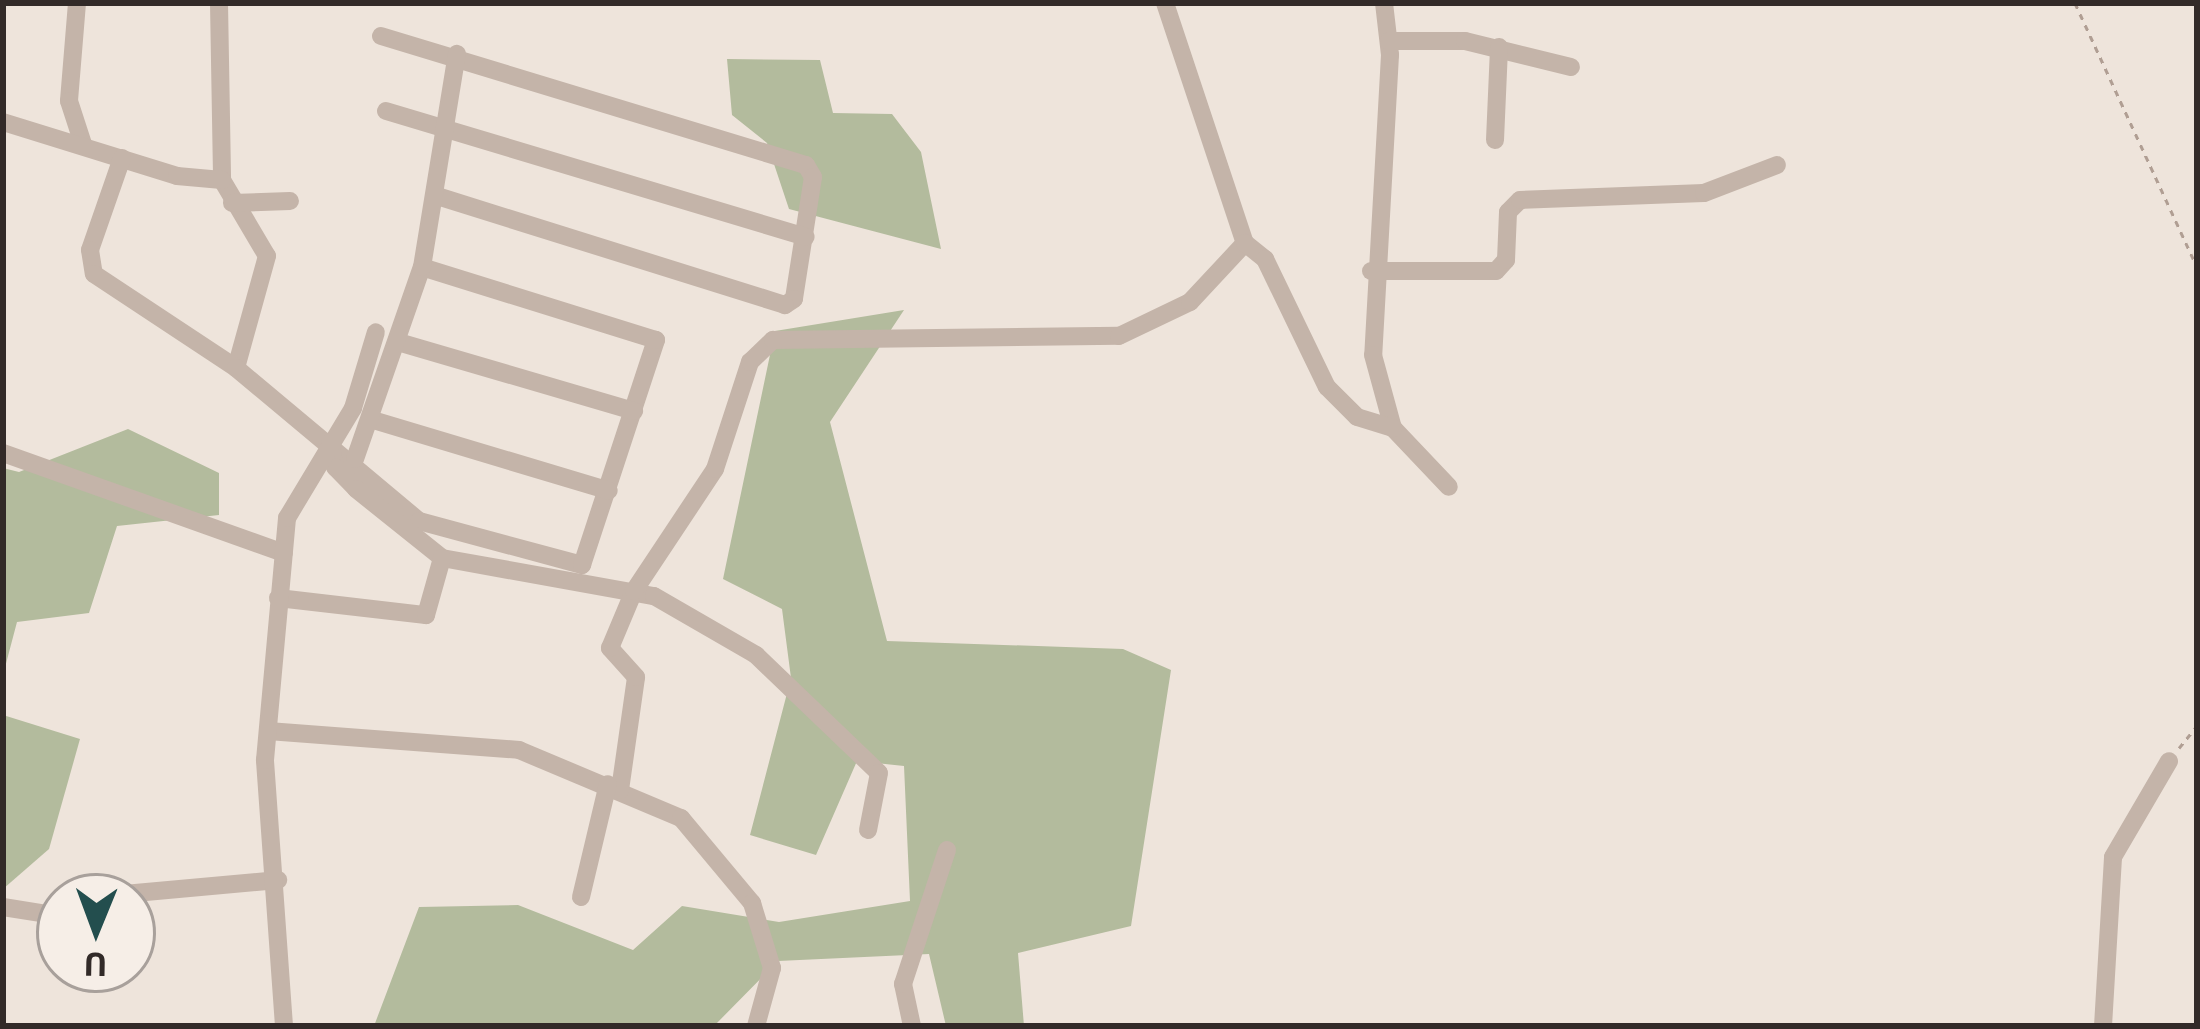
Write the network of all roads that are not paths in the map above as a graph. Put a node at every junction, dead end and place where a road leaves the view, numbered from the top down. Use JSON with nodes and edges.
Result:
{"nodes":[{"id":1,"x":77,"y":3,"type":"edge"},
{"id":2,"x":220,"y":3,"type":"edge"},
{"id":3,"x":1166,"y":3,"type":"edge"},
{"id":4,"x":1384,"y":3,"type":"edge"},
{"id":5,"x":381,"y":36,"type":"dead end"},
{"id":6,"x":1389,"y":41,"type":"junction"},
{"id":7,"x":1498,"y":47,"type":"junction"},
{"id":8,"x":457,"y":54,"type":"junction"},
{"id":9,"x":1571,"y":68,"type":"dead end"},
{"id":10,"x":386,"y":111,"type":"dead end"},
{"id":11,"x":3,"y":122,"type":"edge"},
{"id":12,"x":444,"y":125,"type":"junction"},
{"id":13,"x":1495,"y":140,"type":"dead end"},
{"id":14,"x":83,"y":144,"type":"junction"},
{"id":15,"x":122,"y":158,"type":"junction"},
{"id":16,"x":1777,"y":165,"type":"dead end"},
{"id":17,"x":222,"y":180,"type":"junction"},
{"id":18,"x":437,"y":196,"type":"junction"},
{"id":19,"x":290,"y":201,"type":"dead end"},
{"id":20,"x":232,"y":203,"type":"junction"},
{"id":21,"x":806,"y":237,"type":"junction"},
{"id":22,"x":1245,"y":243,"type":"junction"},
{"id":23,"x":422,"y":267,"type":"junction"},
{"id":24,"x":1371,"y":271,"type":"junction"},
{"id":25,"x":376,"y":332,"type":"dead end"},
{"id":26,"x":398,"y":342,"type":"junction"},
{"id":27,"x":236,"y":368,"type":"junction"},
{"id":28,"x":634,"y":412,"type":"junction"},
{"id":29,"x":374,"y":420,"type":"junction"},
{"id":30,"x":1393,"y":428,"type":"junction"},
{"id":31,"x":330,"y":443,"type":"junction"},
{"id":32,"x":3,"y":453,"type":"edge"},
{"id":33,"x":355,"y":460,"type":"junction"},
{"id":34,"x":1449,"y":487,"type":"dead end"},
{"id":35,"x":609,"y":491,"type":"junction"},
{"id":36,"x":284,"y":553,"type":"junction"},
{"id":37,"x":442,"y":559,"type":"junction"},
{"id":38,"x":634,"y":591,"type":"junction"},
{"id":39,"x":278,"y":598,"type":"junction"},
{"id":40,"x":268,"y":731,"type":"junction"},
{"id":41,"x":2169,"y":760,"type":"road end"},
{"id":42,"x":614,"y":787,"type":"junction"},
{"id":43,"x":868,"y":830,"type":"dead end"},
{"id":44,"x":947,"y":850,"type":"dead end"},
{"id":45,"x":278,"y":880,"type":"junction"},
{"id":46,"x":156,"y":891,"type":"edge"},
{"id":47,"x":581,"y":897,"type":"dead end"},
{"id":48,"x":3,"y":907,"type":"edge"},
{"id":49,"x":36,"y":912,"type":"edge"},
{"id":50,"x":284,"y":1026,"type":"edge"},
{"id":51,"x":756,"y":1026,"type":"edge"},
{"id":52,"x":912,"y":1026,"type":"edge"},
{"id":53,"x":2103,"y":1026,"type":"edge"}],
"edges":[{"from":1,"to":14,"type":"street"},
{"from":2,"to":17,"type":"street"},
{"from":3,"to":22,"type":"street"},
{"from":4,"to":6,"type":"street"},
{"from":5,"to":8,"type":"street"},
{"from":6,"to":7,"type":"street"},
{"from":6,"to":24,"type":"street"},
{"from":7,"to":9,"type":"street"},
{"from":7,"to":13,"type":"street"},
{"from":8,"to":12,"type":"street"},
{"from":8,"to":21,"type":"street"},
{"from":10,"to":12,"type":"street"},
{"from":11,"to":14,"type":"street"},
{"from":12,"to":18,"type":"street"},
{"from":12,"to":21,"type":"street"},
{"from":14,"to":15,"type":"street"},
{"from":15,"to":17,"type":"street"},
{"from":15,"to":27,"type":"street"},
{"from":16,"to":24,"type":"street"},
{"from":17,"to":20,"type":"street"},
{"from":18,"to":21,"type":"street"},
{"from":18,"to":23,"type":"street"},
{"from":19,"to":20,"type":"street"},
{"from":20,"to":27,"type":"street"},
{"from":22,"to":30,"type":"street"},
{"from":22,"to":38,"type":"street"},
{"from":23,"to":26,"type":"street"},
{"from":23,"to":28,"type":"street"},
{"from":24,"to":30,"type":"street"},
{"from":25,"to":31,"type":"street"},
{"from":26,"to":28,"type":"street"},
{"from":26,"to":29,"type":"street"},
{"from":27,"to":31,"type":"street"},
{"from":28,"to":35,"type":"street"},
{"from":29,"to":33,"type":"street"},
{"from":29,"to":35,"type":"street"},
{"from":30,"to":34,"type":"street"},
{"from":31,"to":33,"type":"street"},
{"from":31,"to":36,"type":"street"},
{"from":31,"to":37,"type":"street"},
{"from":32,"to":36,"type":"street"},
{"from":33,"to":35,"type":"street"},
{"from":36,"to":39,"type":"street"},
{"from":37,"to":38,"type":"street"},
{"from":37,"to":39,"type":"street"},
{"from":38,"to":42,"type":"street"},
{"from":38,"to":43,"type":"street"},
{"from":39,"to":40,"type":"street"},
{"from":40,"to":42,"type":"street"},
{"from":40,"to":45,"type":"street"},
{"from":41,"to":53,"type":"street"},
{"from":42,"to":47,"type":"street"},
{"from":42,"to":51,"type":"street"},
{"from":44,"to":52,"type":"street"},
{"from":45,"to":46,"type":"street"},
{"from":45,"to":50,"type":"street"},
{"from":48,"to":49,"type":"street"}]}
